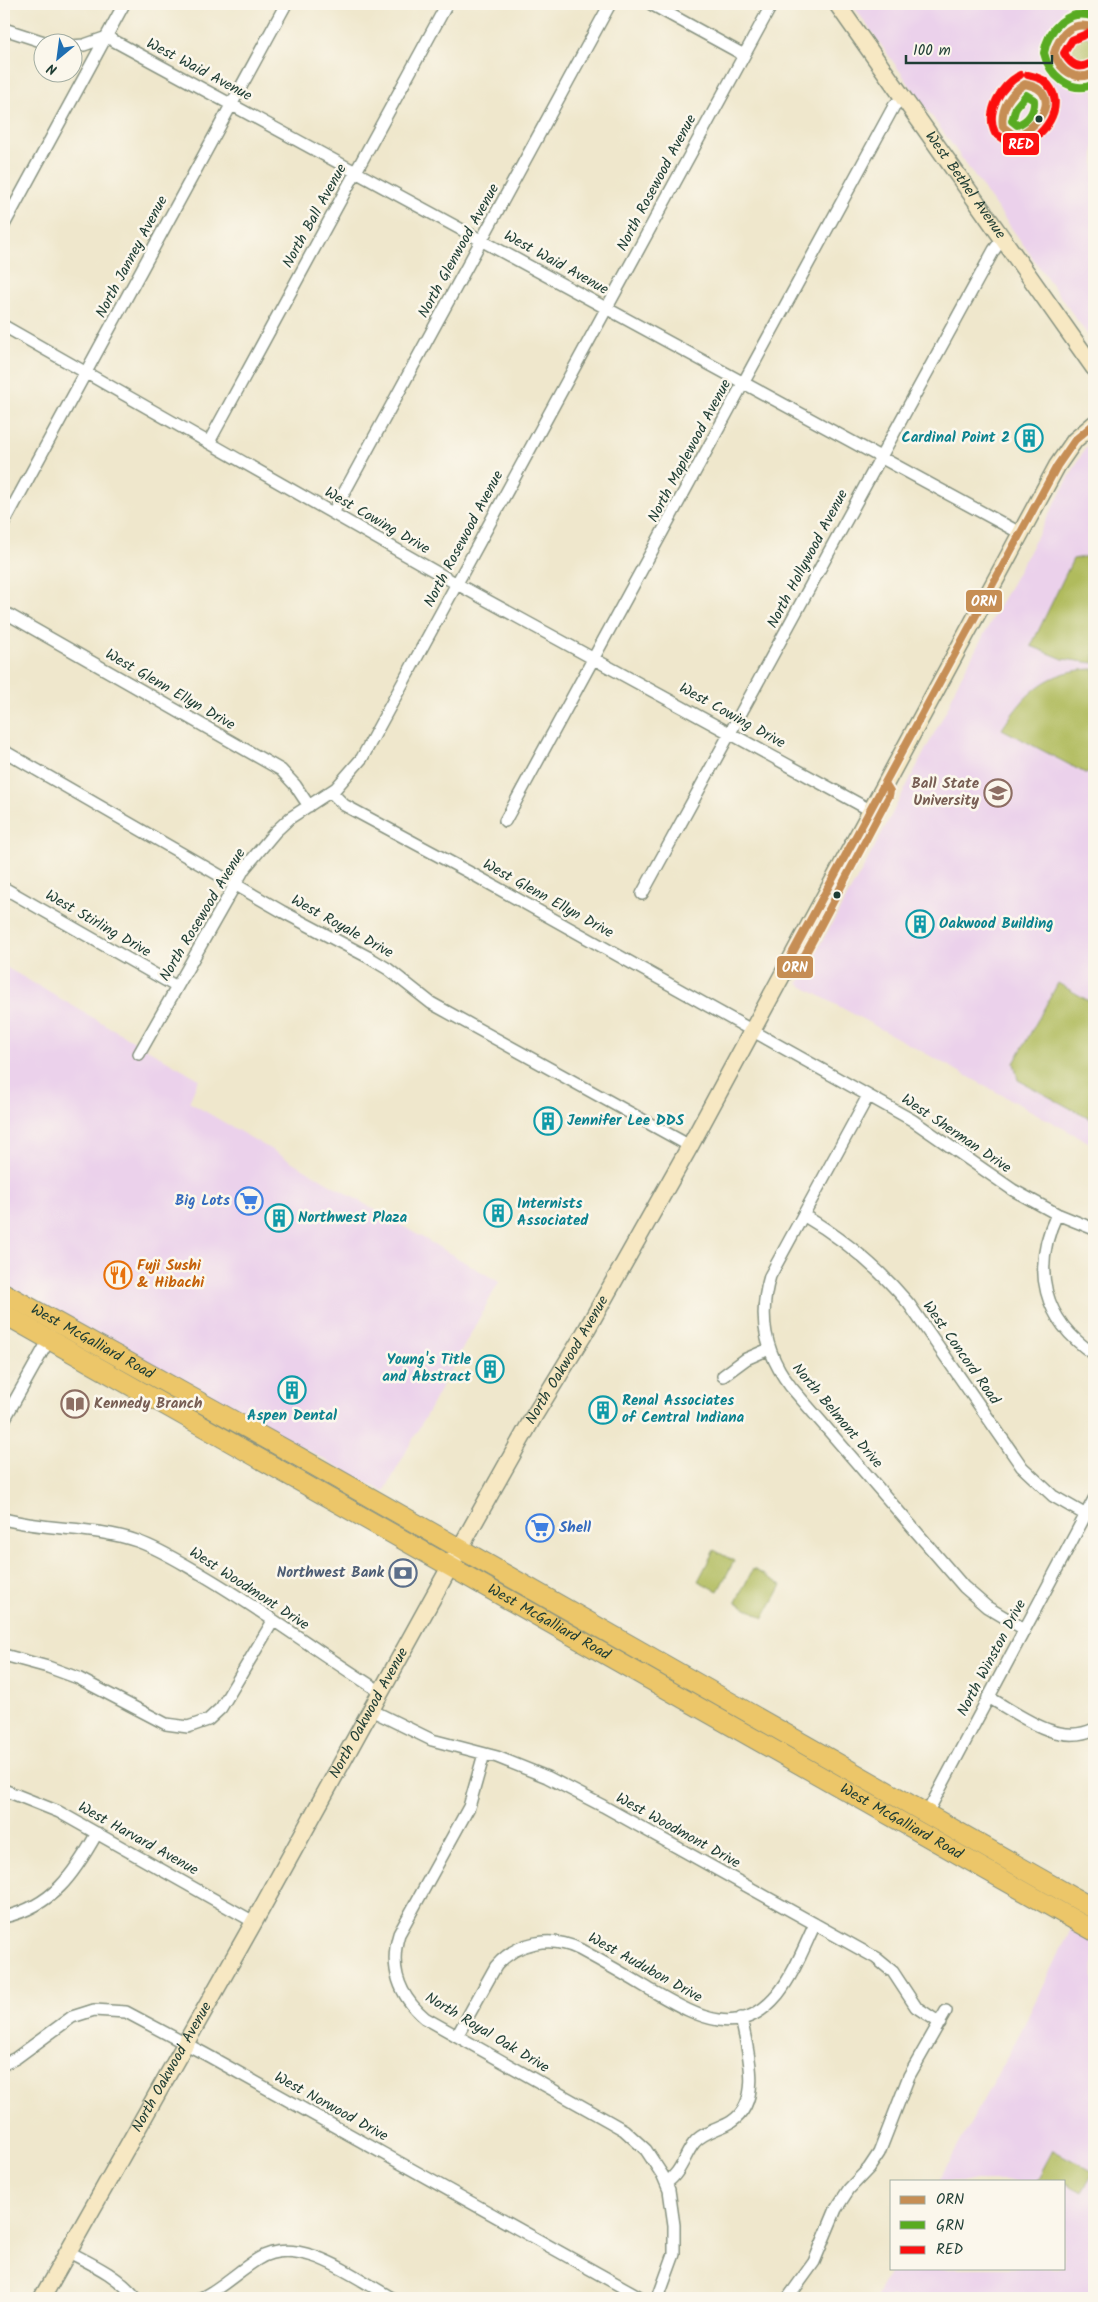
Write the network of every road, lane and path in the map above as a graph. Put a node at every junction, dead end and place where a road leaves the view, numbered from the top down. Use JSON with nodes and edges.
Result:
{"nodes":[{"id":1,"x":124,"y":4,"type":"edge"},
{"id":2,"x":286,"y":4,"type":"edge"},
{"id":3,"x":447,"y":4,"type":"edge"},
{"id":4,"x":610,"y":4,"type":"edge"},
{"id":5,"x":651,"y":4,"type":"edge"},
{"id":6,"x":772,"y":4,"type":"edge"},
{"id":7,"x":837,"y":4,"type":"edge"},
{"id":8,"x":1091,"y":21,"type":"edge"},
{"id":9,"x":4,"y":29,"type":"edge"},
{"id":10,"x":107,"y":37,"type":"junction"},
{"id":11,"x":32,"y":38,"type":"edge"},
{"id":12,"x":82,"y":45,"type":"edge"},
{"id":13,"x":744,"y":55,"type":"junction"},
{"id":14,"x":1094,"y":73,"type":"edge"},
{"id":15,"x":903,"y":97,"type":"junction"},
{"id":16,"x":232,"y":104,"type":"junction"},
{"id":17,"x":356,"y":172,"type":"junction"},
{"id":18,"x":4,"y":225,"type":"edge"},
{"id":19,"x":1002,"y":238,"type":"junction"},
{"id":20,"x":482,"y":239,"type":"junction"},
{"id":21,"x":607,"y":308,"type":"junction"},
{"id":22,"x":4,"y":326,"type":"edge"},
{"id":23,"x":1094,"y":368,"type":"edge"},
{"id":24,"x":86,"y":373,"type":"junction"},
{"id":25,"x":744,"y":383,"type":"junction"},
{"id":26,"x":1094,"y":424,"type":"edge"},
{"id":27,"x":209,"y":442,"type":"junction"},
{"id":28,"x":881,"y":456,"type":"junction"},
{"id":29,"x":333,"y":513,"type":"junction"},
{"id":30,"x":4,"y":523,"type":"edge"},
{"id":31,"x":1020,"y":533,"type":"junction"},
{"id":32,"x":457,"y":584,"type":"junction"},
{"id":33,"x":4,"y":612,"type":"edge"},
{"id":34,"x":594,"y":659,"type":"junction"},
{"id":35,"x":731,"y":733,"type":"junction"},
{"id":36,"x":4,"y":751,"type":"edge"},
{"id":37,"x":331,"y":792,"type":"junction"},
{"id":38,"x":309,"y":806,"type":"junction"},
{"id":39,"x":870,"y":810,"type":"junction"},
{"id":40,"x":505,"y":821,"type":"dead end"},
{"id":41,"x":236,"y":884,"type":"junction"},
{"id":42,"x":4,"y":888,"type":"edge"},
{"id":43,"x":642,"y":894,"type":"dead end"},
{"id":44,"x":177,"y":987,"type":"junction"},
{"id":45,"x":751,"y":1032,"type":"junction"},
{"id":46,"x":139,"y":1054,"type":"dead end"},
{"id":47,"x":868,"y":1096,"type":"junction"},
{"id":48,"x":690,"y":1146,"type":"junction"},
{"id":49,"x":1057,"y":1214,"type":"junction"},
{"id":50,"x":803,"y":1215,"type":"junction"},
{"id":51,"x":1094,"y":1229,"type":"edge"},
{"id":52,"x":4,"y":1293,"type":"edge"},
{"id":53,"x":4,"y":1314,"type":"edge"},
{"id":54,"x":53,"y":1331,"type":"junction"},
{"id":55,"x":769,"y":1350,"type":"junction"},
{"id":56,"x":1094,"y":1354,"type":"edge"},
{"id":57,"x":723,"y":1376,"type":"dead end"},
{"id":58,"x":4,"y":1420,"type":"edge"},
{"id":59,"x":1094,"y":1499,"type":"edge"},
{"id":60,"x":1086,"y":1515,"type":"junction"},
{"id":61,"x":4,"y":1519,"type":"edge"},
{"id":62,"x":460,"y":1549,"type":"junction"},
{"id":63,"x":450,"y":1566,"type":"junction"},
{"id":64,"x":273,"y":1621,"type":"junction"},
{"id":65,"x":1024,"y":1629,"type":"junction"},
{"id":66,"x":4,"y":1654,"type":"edge"},
{"id":67,"x":381,"y":1692,"type":"junction"},
{"id":68,"x":988,"y":1697,"type":"junction"},
{"id":69,"x":371,"y":1710,"type":"junction"},
{"id":70,"x":1094,"y":1729,"type":"edge"},
{"id":71,"x":484,"y":1754,"type":"junction"},
{"id":72,"x":4,"y":1790,"type":"edge"},
{"id":73,"x":927,"y":1813,"type":"junction"},
{"id":74,"x":916,"y":1831,"type":"junction"},
{"id":75,"x":97,"y":1833,"type":"junction"},
{"id":76,"x":1094,"y":1908,"type":"edge"},
{"id":77,"x":4,"y":1917,"type":"edge"},
{"id":78,"x":254,"y":1922,"type":"junction"},
{"id":79,"x":815,"y":1924,"type":"junction"},
{"id":80,"x":1094,"y":1931,"type":"edge"},
{"id":81,"x":946,"y":2011,"type":"dead end"},
{"id":82,"x":741,"y":2018,"type":"junction"},
{"id":83,"x":940,"y":2023,"type":"junction"},
{"id":84,"x":457,"y":2036,"type":"junction"},
{"id":85,"x":186,"y":2043,"type":"junction"},
{"id":86,"x":4,"y":2064,"type":"edge"},
{"id":87,"x":666,"y":2183,"type":"junction"},
{"id":88,"x":69,"y":2252,"type":"junction"},
{"id":89,"x":215,"y":2295,"type":"edge"},
{"id":90,"x":42,"y":2298,"type":"edge"},
{"id":91,"x":136,"y":2298,"type":"edge"},
{"id":92,"x":201,"y":2298,"type":"edge"},
{"id":93,"x":392,"y":2298,"type":"edge"},
{"id":94,"x":642,"y":2298,"type":"edge"},
{"id":95,"x":658,"y":2298,"type":"edge"},
{"id":96,"x":788,"y":2298,"type":"edge"}],
"edges":[{"from":1,"to":10,"type":"street"},
{"from":2,"to":16,"type":"street","name":"North Janney Avenue"},
{"from":3,"to":17,"type":"street","name":"North Ball Avenue"},
{"from":4,"to":20,"type":"street","name":"North Glenwood Avenue"},
{"from":5,"to":13,"type":"street"},
{"from":6,"to":13,"type":"street","name":"North Rosewood Avenue"},
{"from":7,"to":15,"type":"street","name":"West Bethel Avenue"},
{"from":8,"to":14,"type":"street"},
{"from":9,"to":11,"type":"street"},
{"from":10,"to":12,"type":"street"},
{"from":10,"to":16,"type":"street","name":"West Waid Avenue"},
{"from":10,"to":18,"type":"street"},
{"from":13,"to":21,"type":"street","name":"North Rosewood Avenue"},
{"from":15,"to":19,"type":"street","name":"West Bethel Avenue"},
{"from":15,"to":25,"type":"street","name":"North Maplewood Avenue"},
{"from":16,"to":17,"type":"street","name":"West Waid Avenue"},
{"from":16,"to":24,"type":"street","name":"North Janney Avenue"},
{"from":17,"to":20,"type":"street","name":"West Waid Avenue"},
{"from":17,"to":27,"type":"street","name":"North Ball Avenue"},
{"from":19,"to":23,"type":"street","name":"West Bethel Avenue"},
{"from":19,"to":28,"type":"street","name":"North Hollywood Avenue"},
{"from":20,"to":21,"type":"street","name":"West Waid Avenue"},
{"from":20,"to":29,"type":"street","name":"North Glenwood Avenue"},
{"from":21,"to":25,"type":"street","name":"West Waid Avenue"},
{"from":21,"to":32,"type":"street","name":"North Rosewood Avenue"},
{"from":22,"to":24,"type":"street","name":"West Cowing Drive"},
{"from":24,"to":27,"type":"street","name":"West Cowing Drive"},
{"from":24,"to":30,"type":"street","name":"North Janney Avenue"},
{"from":25,"to":28,"type":"street","name":"West Waid Avenue"},
{"from":25,"to":34,"type":"street","name":"North Maplewood Avenue"},
{"from":26,"to":31,"type":"street","name":"North Oakwood Avenue"},
{"from":27,"to":29,"type":"street","name":"West Cowing Drive"},
{"from":28,"to":31,"type":"street","name":"West Waid Avenue"},
{"from":28,"to":35,"type":"street","name":"North Hollywood Avenue"},
{"from":29,"to":32,"type":"street","name":"West Cowing Drive"},
{"from":31,"to":39,"type":"street","name":"North Oakwood Avenue"},
{"from":32,"to":34,"type":"street","name":"West Cowing Drive"},
{"from":32,"to":37,"type":"street","name":"North Rosewood Avenue"},
{"from":33,"to":38,"type":"street","name":"West Glenn Ellyn Drive"},
{"from":34,"to":35,"type":"street","name":"West Cowing Drive"},
{"from":34,"to":40,"type":"street","name":"North Maplewood Avenue"},
{"from":35,"to":39,"type":"street","name":"West Cowing Drive"},
{"from":35,"to":43,"type":"street","name":"North Hollywood Avenue"},
{"from":36,"to":41,"type":"street","name":"West Royale Drive"},
{"from":37,"to":38,"type":"street","name":"North Rosewood Avenue"},
{"from":37,"to":45,"type":"street","name":"West Glenn Ellyn Drive"},
{"from":38,"to":41,"type":"street","name":"North Rosewood Avenue"},
{"from":39,"to":45,"type":"street","name":"North Oakwood Avenue"},
{"from":41,"to":44,"type":"street","name":"North Rosewood Avenue"},
{"from":41,"to":48,"type":"street","name":"West Royale Drive"},
{"from":42,"to":44,"type":"street","name":"West Stirling Drive"},
{"from":44,"to":46,"type":"street","name":"North Rosewood Avenue"},
{"from":45,"to":47,"type":"street","name":"West Sherman Drive"},
{"from":45,"to":48,"type":"street","name":"North Oakwood Avenue"},
{"from":47,"to":49,"type":"street","name":"West Sherman Drive"},
{"from":47,"to":50,"type":"street","name":"North Belmont Drive"},
{"from":48,"to":62,"type":"street","name":"North Oakwood Avenue"},
{"from":49,"to":51,"type":"street","name":"West Sherman Drive"},
{"from":49,"to":56,"type":"street"},
{"from":50,"to":55,"type":"street","name":"North Belmont Drive"},
{"from":50,"to":60,"type":"street","name":"West Concord Road"},
{"from":52,"to":54,"type":"main road","name":"West McGalliard Road"},
{"from":53,"to":54,"type":"main road","name":"West McGalliard Road"},
{"from":54,"to":58,"type":"street"},
{"from":54,"to":62,"type":"main road","name":"West McGalliard Road"},
{"from":54,"to":63,"type":"main road","name":"West McGalliard Road"},
{"from":55,"to":57,"type":"street"},
{"from":55,"to":65,"type":"street","name":"North Belmont Drive"},
{"from":59,"to":60,"type":"street","name":"North Winston Drive"},
{"from":60,"to":65,"type":"street","name":"North Winston Drive"},
{"from":61,"to":64,"type":"street","name":"West Woodmont Drive"},
{"from":62,"to":63,"type":"street","name":"North Oakwood Avenue"},
{"from":62,"to":73,"type":"main road","name":"West McGalliard Road"},
{"from":63,"to":67,"type":"street","name":"North Oakwood Avenue"},
{"from":63,"to":74,"type":"main road","name":"West McGalliard Road"},
{"from":64,"to":66,"type":"street"},
{"from":64,"to":67,"type":"street","name":"West Woodmont Drive"},
{"from":65,"to":68,"type":"street","name":"North Winston Drive"},
{"from":67,"to":69,"type":"street","name":"North Oakwood Avenue"},
{"from":68,"to":70,"type":"street"},
{"from":68,"to":73,"type":"street","name":"North Winston Drive"},
{"from":69,"to":71,"type":"street","name":"West Woodmont Drive"},
{"from":69,"to":78,"type":"street","name":"North Oakwood Avenue"},
{"from":71,"to":79,"type":"street","name":"West Woodmont Drive"},
{"from":71,"to":84,"type":"street","name":"North Royal Oak Drive"},
{"from":72,"to":75,"type":"street","name":"West Harvard Avenue"},
{"from":73,"to":74,"type":"street","name":"North Winston Drive"},
{"from":73,"to":76,"type":"main road","name":"West McGalliard Road"},
{"from":74,"to":80,"type":"main road","name":"West McGalliard Road"},
{"from":75,"to":77,"type":"street"},
{"from":75,"to":78,"type":"street","name":"West Harvard Avenue"},
{"from":78,"to":85,"type":"street","name":"North Oakwood Avenue"},
{"from":79,"to":82,"type":"street","name":"West Audubon Drive"},
{"from":79,"to":83,"type":"street","name":"West Woodmont Drive"},
{"from":81,"to":83,"type":"street"},
{"from":82,"to":84,"type":"street","name":"West Audubon Drive"},
{"from":82,"to":87,"type":"street"},
{"from":83,"to":96,"type":"street"},
{"from":84,"to":87,"type":"street","name":"North Royal Oak Drive"},
{"from":85,"to":86,"type":"street","name":"West Norwood Drive"},
{"from":85,"to":88,"type":"street","name":"North Oakwood Avenue"},
{"from":85,"to":94,"type":"street","name":"West Norwood Drive"},
{"from":87,"to":95,"type":"street","name":"North Royal Oak Drive"},
{"from":88,"to":90,"type":"street","name":"North Oakwood Avenue"},
{"from":88,"to":91,"type":"street"},
{"from":89,"to":92,"type":"street"},
{"from":89,"to":93,"type":"street"}]}
